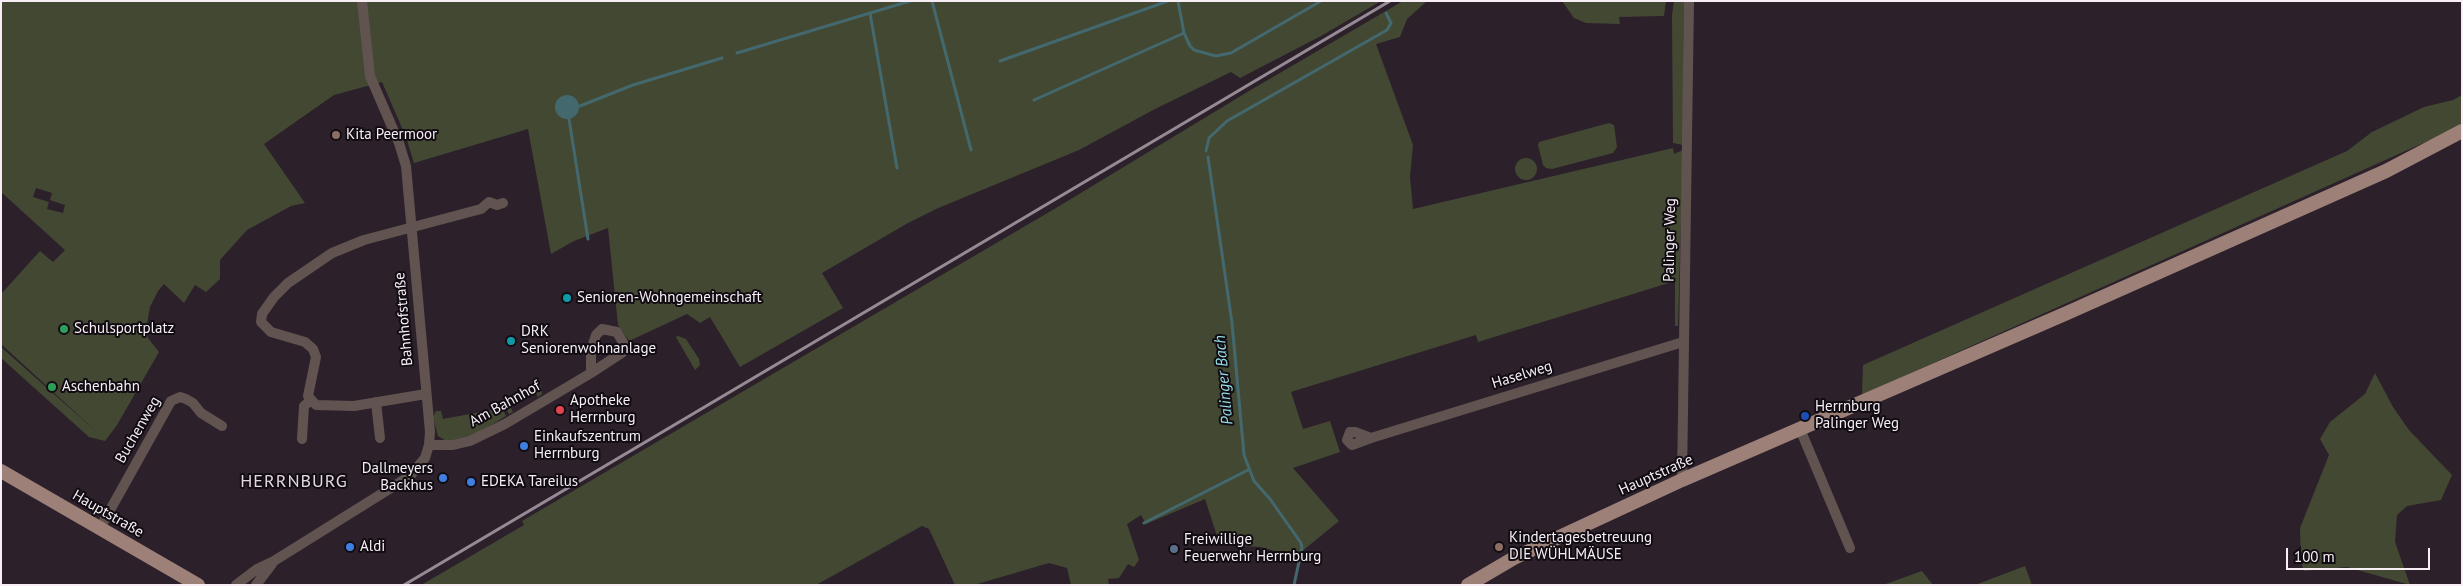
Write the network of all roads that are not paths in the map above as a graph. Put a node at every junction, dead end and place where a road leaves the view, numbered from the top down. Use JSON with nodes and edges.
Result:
{"nodes":[{"id":1,"x":362,"y":1,"type":"edge"},
{"id":2,"x":1689,"y":1,"type":"edge"},
{"id":3,"x":2462,"y":131,"type":"edge"},
{"id":4,"x":503,"y":203,"type":"dead end"},
{"id":5,"x":411,"y":227,"type":"junction"},
{"id":6,"x":1683,"y":342,"type":"junction"},
{"id":7,"x":591,"y":373,"type":"junction"},
{"id":8,"x":426,"y":394,"type":"junction"},
{"id":9,"x":310,"y":401,"type":"junction"},
{"id":10,"x":376,"y":402,"type":"junction"},
{"id":11,"x":222,"y":426,"type":"dead end"},
{"id":12,"x":1800,"y":429,"type":"junction"},
{"id":13,"x":380,"y":438,"type":"dead end"},
{"id":14,"x":1371,"y":438,"type":"dead end"},
{"id":15,"x":302,"y":439,"type":"dead end"},
{"id":16,"x":429,"y":445,"type":"junction"},
{"id":17,"x":1,"y":471,"type":"edge"},
{"id":18,"x":1682,"y":480,"type":"junction"},
{"id":19,"x":100,"y":528,"type":"junction"},
{"id":20,"x":1850,"y":548,"type":"dead end"},
{"id":21,"x":274,"y":561,"type":"junction"},
{"id":22,"x":198,"y":585,"type":"edge"},
{"id":23,"x":236,"y":585,"type":"edge"},
{"id":24,"x":256,"y":585,"type":"edge"},
{"id":25,"x":1468,"y":585,"type":"edge"}],
"edges":[{"from":1,"to":5,"type":"street","name":"Bahnhofstraße"},
{"from":2,"to":6,"type":"street","name":"Palinger Weg"},
{"from":3,"to":12,"type":"main road","name":"Hauptstraße"},
{"from":4,"to":5,"type":"street"},
{"from":5,"to":8,"type":"street","name":"Bahnhofstraße"},
{"from":5,"to":9,"type":"street"},
{"from":6,"to":14,"type":"street","name":"Haselweg"},
{"from":6,"to":18,"type":"street","name":"Palinger Weg"},
{"from":7,"to":7,"type":"street","name":"Am Bahnhof"},
{"from":7,"to":16,"type":"street","name":"Am Bahnhof"},
{"from":8,"to":10,"type":"street"},
{"from":8,"to":16,"type":"street","name":"Bahnhofstraße"},
{"from":9,"to":10,"type":"street"},
{"from":9,"to":15,"type":"street"},
{"from":10,"to":13,"type":"street"},
{"from":11,"to":19,"type":"street","name":"Buchenweg"},
{"from":12,"to":18,"type":"main road","name":"Hauptstraße"},
{"from":12,"to":20,"type":"street"},
{"from":16,"to":21,"type":"street","name":"Bahnhofstraße"},
{"from":17,"to":19,"type":"main road","name":"Hauptstraße"},
{"from":18,"to":25,"type":"main road","name":"Hauptstraße"},
{"from":19,"to":22,"type":"main road","name":"Hauptstraße"},
{"from":21,"to":23,"type":"street","name":"Bahnhofstraße"},
{"from":21,"to":24,"type":"street","name":"Bahnhofstraße"}]}
